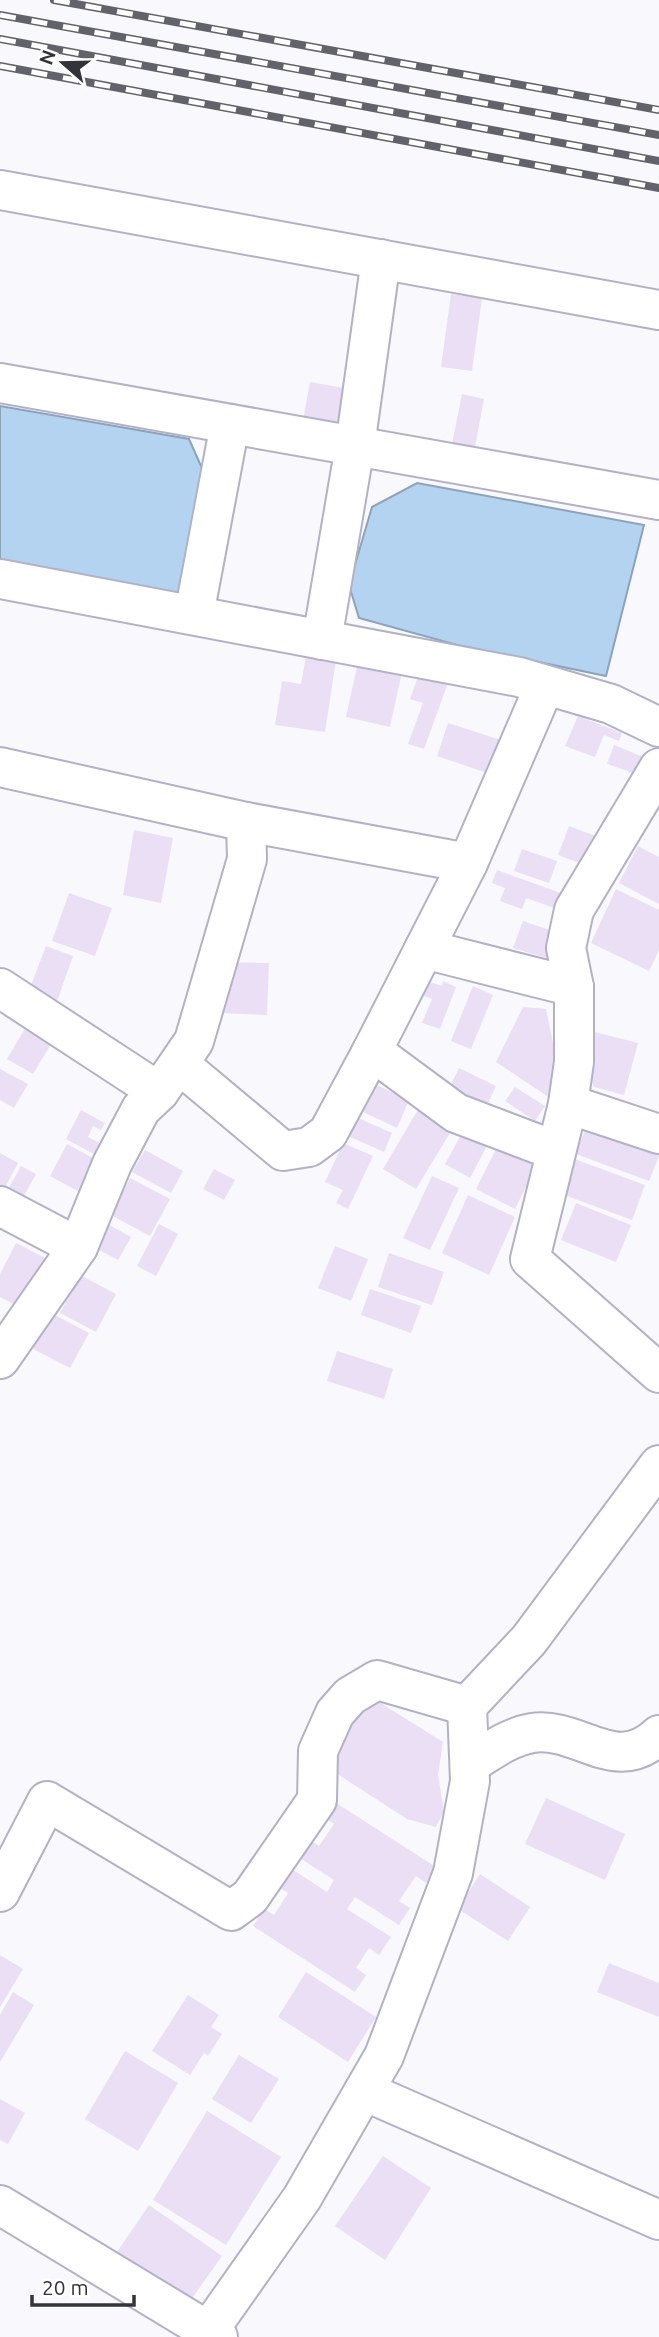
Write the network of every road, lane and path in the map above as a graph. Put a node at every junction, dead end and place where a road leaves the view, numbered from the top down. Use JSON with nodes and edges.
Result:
{"nodes":[{"id":1,"x":0,"y":190,"type":"edge"},
{"id":2,"x":381,"y":259,"type":"junction"},
{"id":3,"x":659,"y":310,"type":"edge"},
{"id":4,"x":0,"y":383,"type":"edge"},
{"id":5,"x":230,"y":424,"type":"junction"},
{"id":6,"x":355,"y":446,"type":"junction"},
{"id":7,"x":659,"y":500,"type":"edge"},
{"id":8,"x":0,"y":579,"type":"edge"},
{"id":9,"x":194,"y":615,"type":"junction"},
{"id":10,"x":322,"y":640,"type":"junction"},
{"id":11,"x":545,"y":685,"type":"junction"},
{"id":12,"x":659,"y":727,"type":"edge"},
{"id":13,"x":0,"y":767,"type":"edge"},
{"id":14,"x":659,"y":768,"type":"edge"},
{"id":15,"x":648,"y":807,"type":"edge"},
{"id":16,"x":246,"y":822,"type":"junction"},
{"id":17,"x":468,"y":863,"type":"junction"},
{"id":18,"x":424,"y":949,"type":"junction"},
{"id":19,"x":574,"y":987,"type":"junction"},
{"id":20,"x":0,"y":988,"type":"edge"},
{"id":21,"x":372,"y":1051,"type":"junction"},
{"id":22,"x":169,"y":1078,"type":"junction"},
{"id":23,"x":568,"y":1104,"type":"junction"},
{"id":24,"x":659,"y":1134,"type":"edge"},
{"id":25,"x":556,"y":1151,"type":"junction"},
{"id":26,"x":0,"y":1206,"type":"edge"},
{"id":27,"x":78,"y":1247,"type":"junction"},
{"id":28,"x":12,"y":1318,"type":"edge"},
{"id":29,"x":0,"y":1359,"type":"edge"},
{"id":30,"x":659,"y":1373,"type":"edge"},
{"id":31,"x":659,"y":1465,"type":"edge"},
{"id":32,"x":467,"y":1706,"type":"junction"},
{"id":33,"x":659,"y":1735,"type":"edge"},
{"id":34,"x":470,"y":1764,"type":"junction"},
{"id":35,"x":0,"y":1892,"type":"edge"},
{"id":36,"x":364,"y":2091,"type":"junction"},
{"id":37,"x":0,"y":2205,"type":"edge"},
{"id":38,"x":659,"y":2220,"type":"edge"},
{"id":39,"x":210,"y":2336,"type":"edge"}],
"edges":[{"from":1,"to":2,"type":"street"},
{"from":2,"to":3,"type":"street"},
{"from":2,"to":6,"type":"street"},
{"from":4,"to":5,"type":"street"},
{"from":5,"to":6,"type":"street"},
{"from":5,"to":9,"type":"street"},
{"from":6,"to":7,"type":"street"},
{"from":6,"to":10,"type":"street"},
{"from":8,"to":9,"type":"street"},
{"from":9,"to":10,"type":"street"},
{"from":10,"to":11,"type":"street"},
{"from":11,"to":12,"type":"street"},
{"from":11,"to":17,"type":"street"},
{"from":13,"to":16,"type":"street"},
{"from":14,"to":15,"type":"street"},
{"from":15,"to":19,"type":"street"},
{"from":16,"to":17,"type":"street"},
{"from":16,"to":22,"type":"street"},
{"from":17,"to":18,"type":"street"},
{"from":18,"to":19,"type":"street"},
{"from":18,"to":21,"type":"street"},
{"from":19,"to":23,"type":"street"},
{"from":20,"to":22,"type":"street"},
{"from":21,"to":22,"type":"street"},
{"from":21,"to":25,"type":"street"},
{"from":22,"to":27,"type":"street"},
{"from":23,"to":24,"type":"street"},
{"from":23,"to":25,"type":"street"},
{"from":25,"to":30,"type":"street"},
{"from":26,"to":27,"type":"street"},
{"from":27,"to":28,"type":"street"},
{"from":28,"to":29,"type":"street"},
{"from":31,"to":32,"type":"street"},
{"from":32,"to":34,"type":"street"},
{"from":32,"to":35,"type":"street"},
{"from":33,"to":34,"type":"street"},
{"from":34,"to":36,"type":"street"},
{"from":36,"to":38,"type":"street"},
{"from":36,"to":39,"type":"street"},
{"from":37,"to":39,"type":"street"}]}
